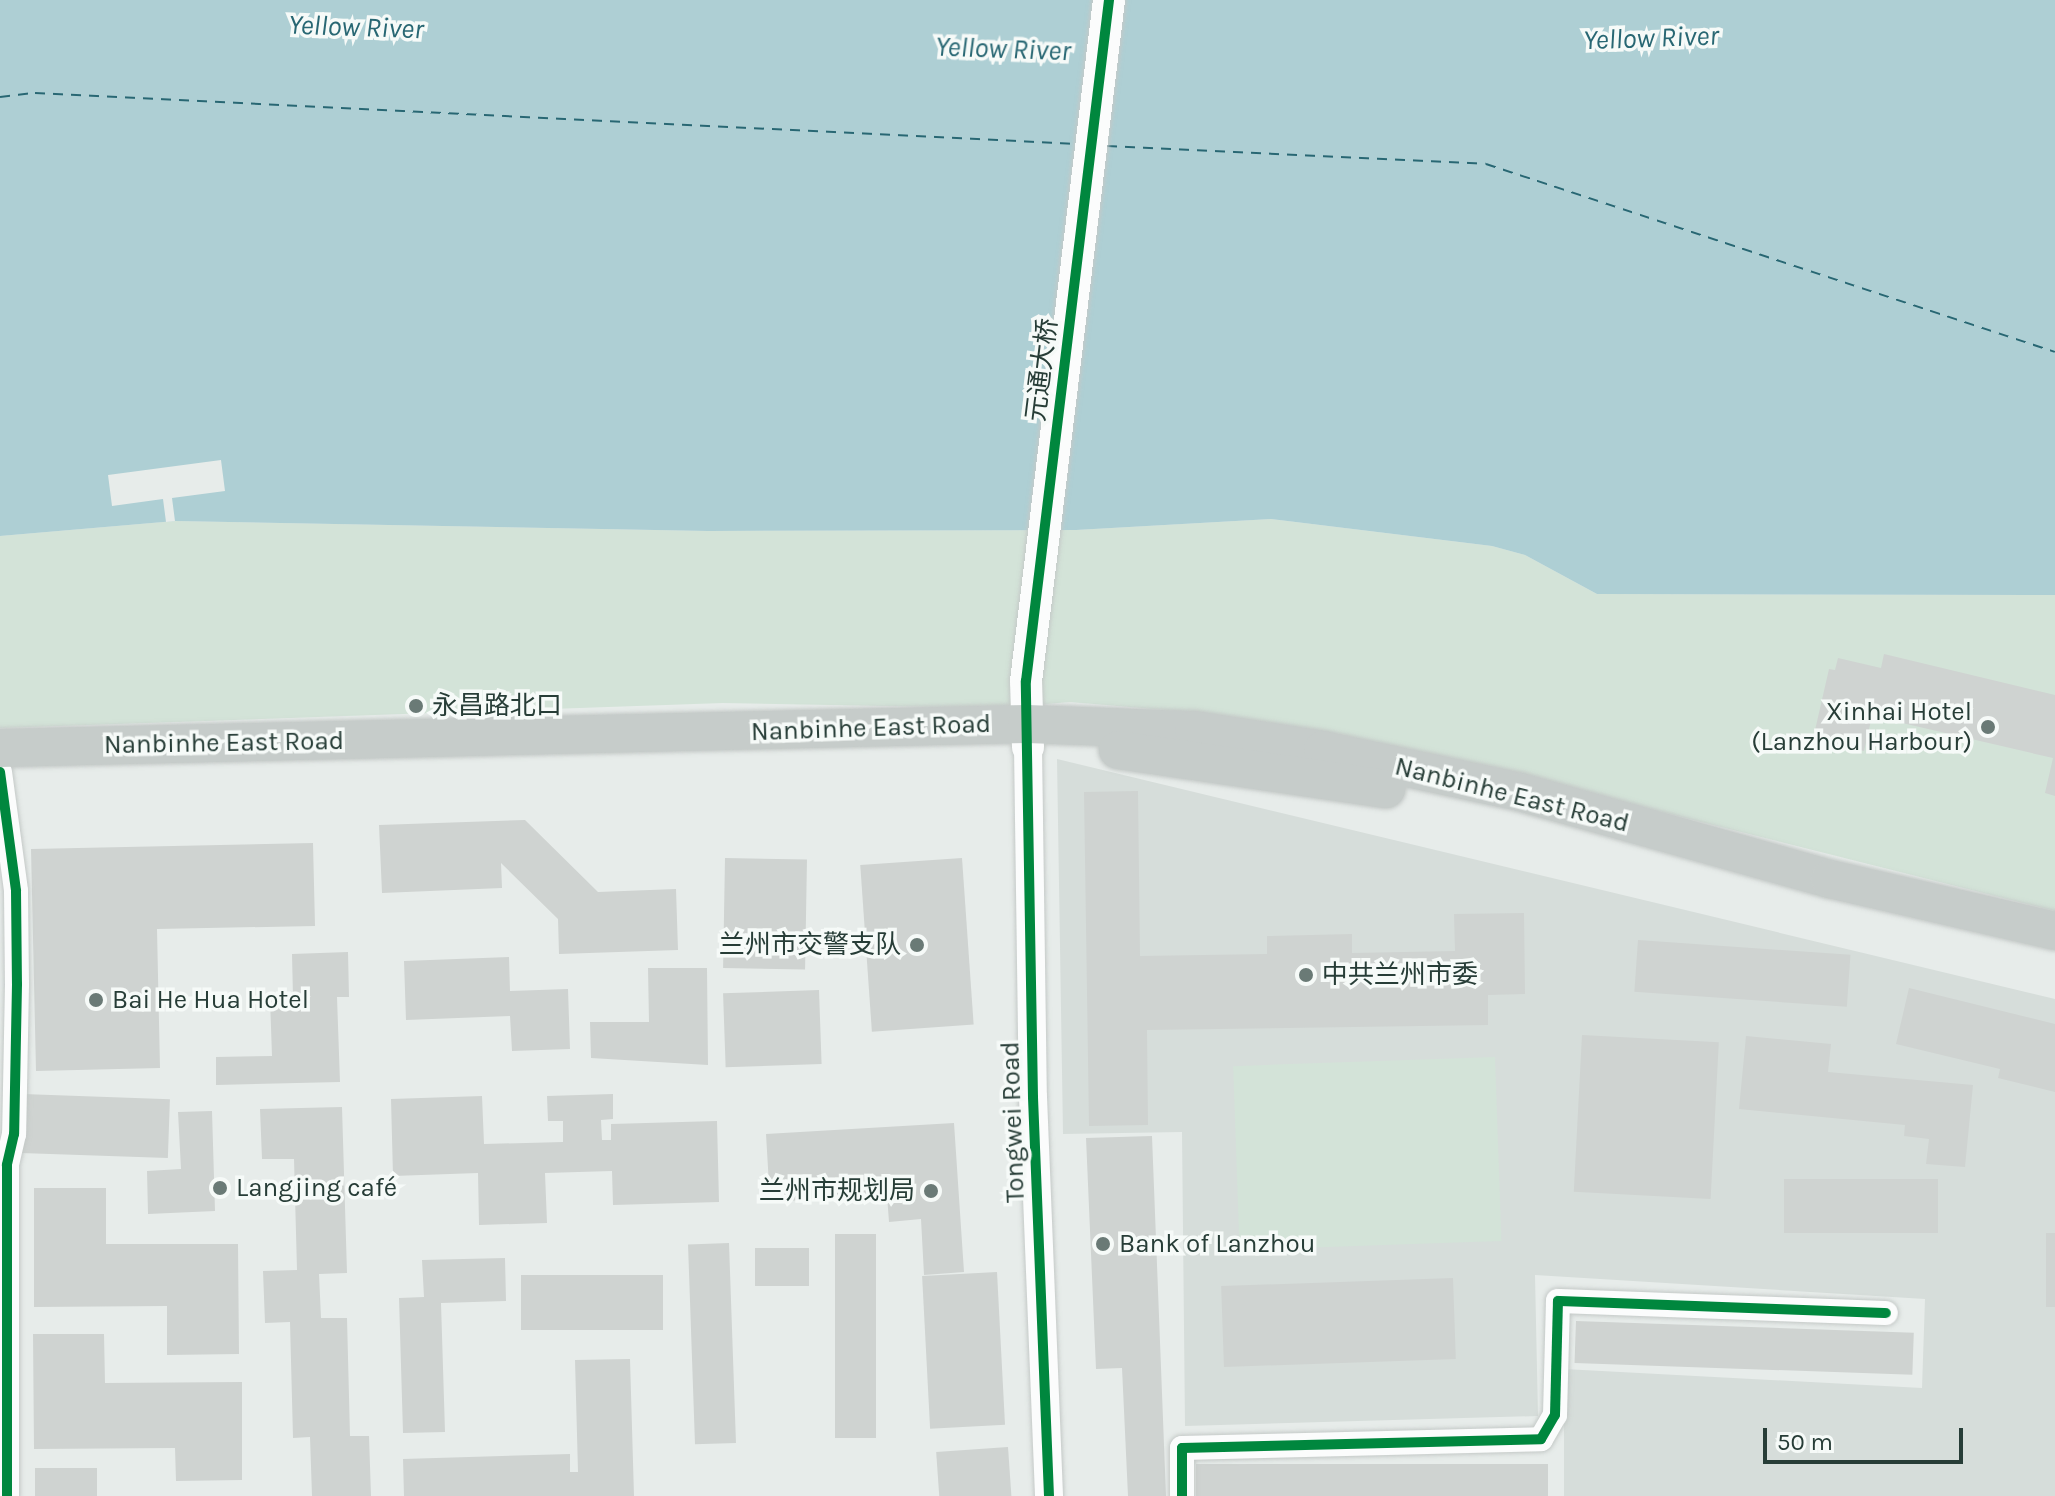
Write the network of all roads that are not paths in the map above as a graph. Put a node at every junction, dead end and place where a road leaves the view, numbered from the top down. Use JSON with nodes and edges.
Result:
{"nodes":[{"id":1,"x":1109,"y":0,"type":"edge"},
{"id":2,"x":1027,"y":735,"type":"junction"},
{"id":3,"x":0,"y":748,"type":"edge"},
{"id":4,"x":0,"y":772,"type":"edge"},
{"id":5,"x":2055,"y":931,"type":"edge"},
{"id":6,"x":2055,"y":953,"type":"edge"},
{"id":7,"x":4,"y":1167,"type":"edge"},
{"id":8,"x":1886,"y":1313,"type":"dead end"},
{"id":9,"x":7,"y":1496,"type":"edge"},
{"id":10,"x":1049,"y":1496,"type":"edge"},
{"id":11,"x":1182,"y":1496,"type":"edge"}],
"edges":[{"from":1,"to":2,"type":"main road","name":"元通大桥"},
{"from":2,"to":3,"type":"highway","name":"Nanbinhe East Road"},
{"from":2,"to":4,"type":"highway","name":"Nanbinhe East Road"},
{"from":2,"to":5,"type":"highway","name":"Nanbinhe East Road"},
{"from":2,"to":6,"type":"highway","name":"Nanbinhe East Road"},
{"from":2,"to":10,"type":"street","name":"Tongwei Road"},
{"from":4,"to":7,"type":"street"},
{"from":7,"to":9,"type":"street"},
{"from":8,"to":11,"type":"street"}]}
